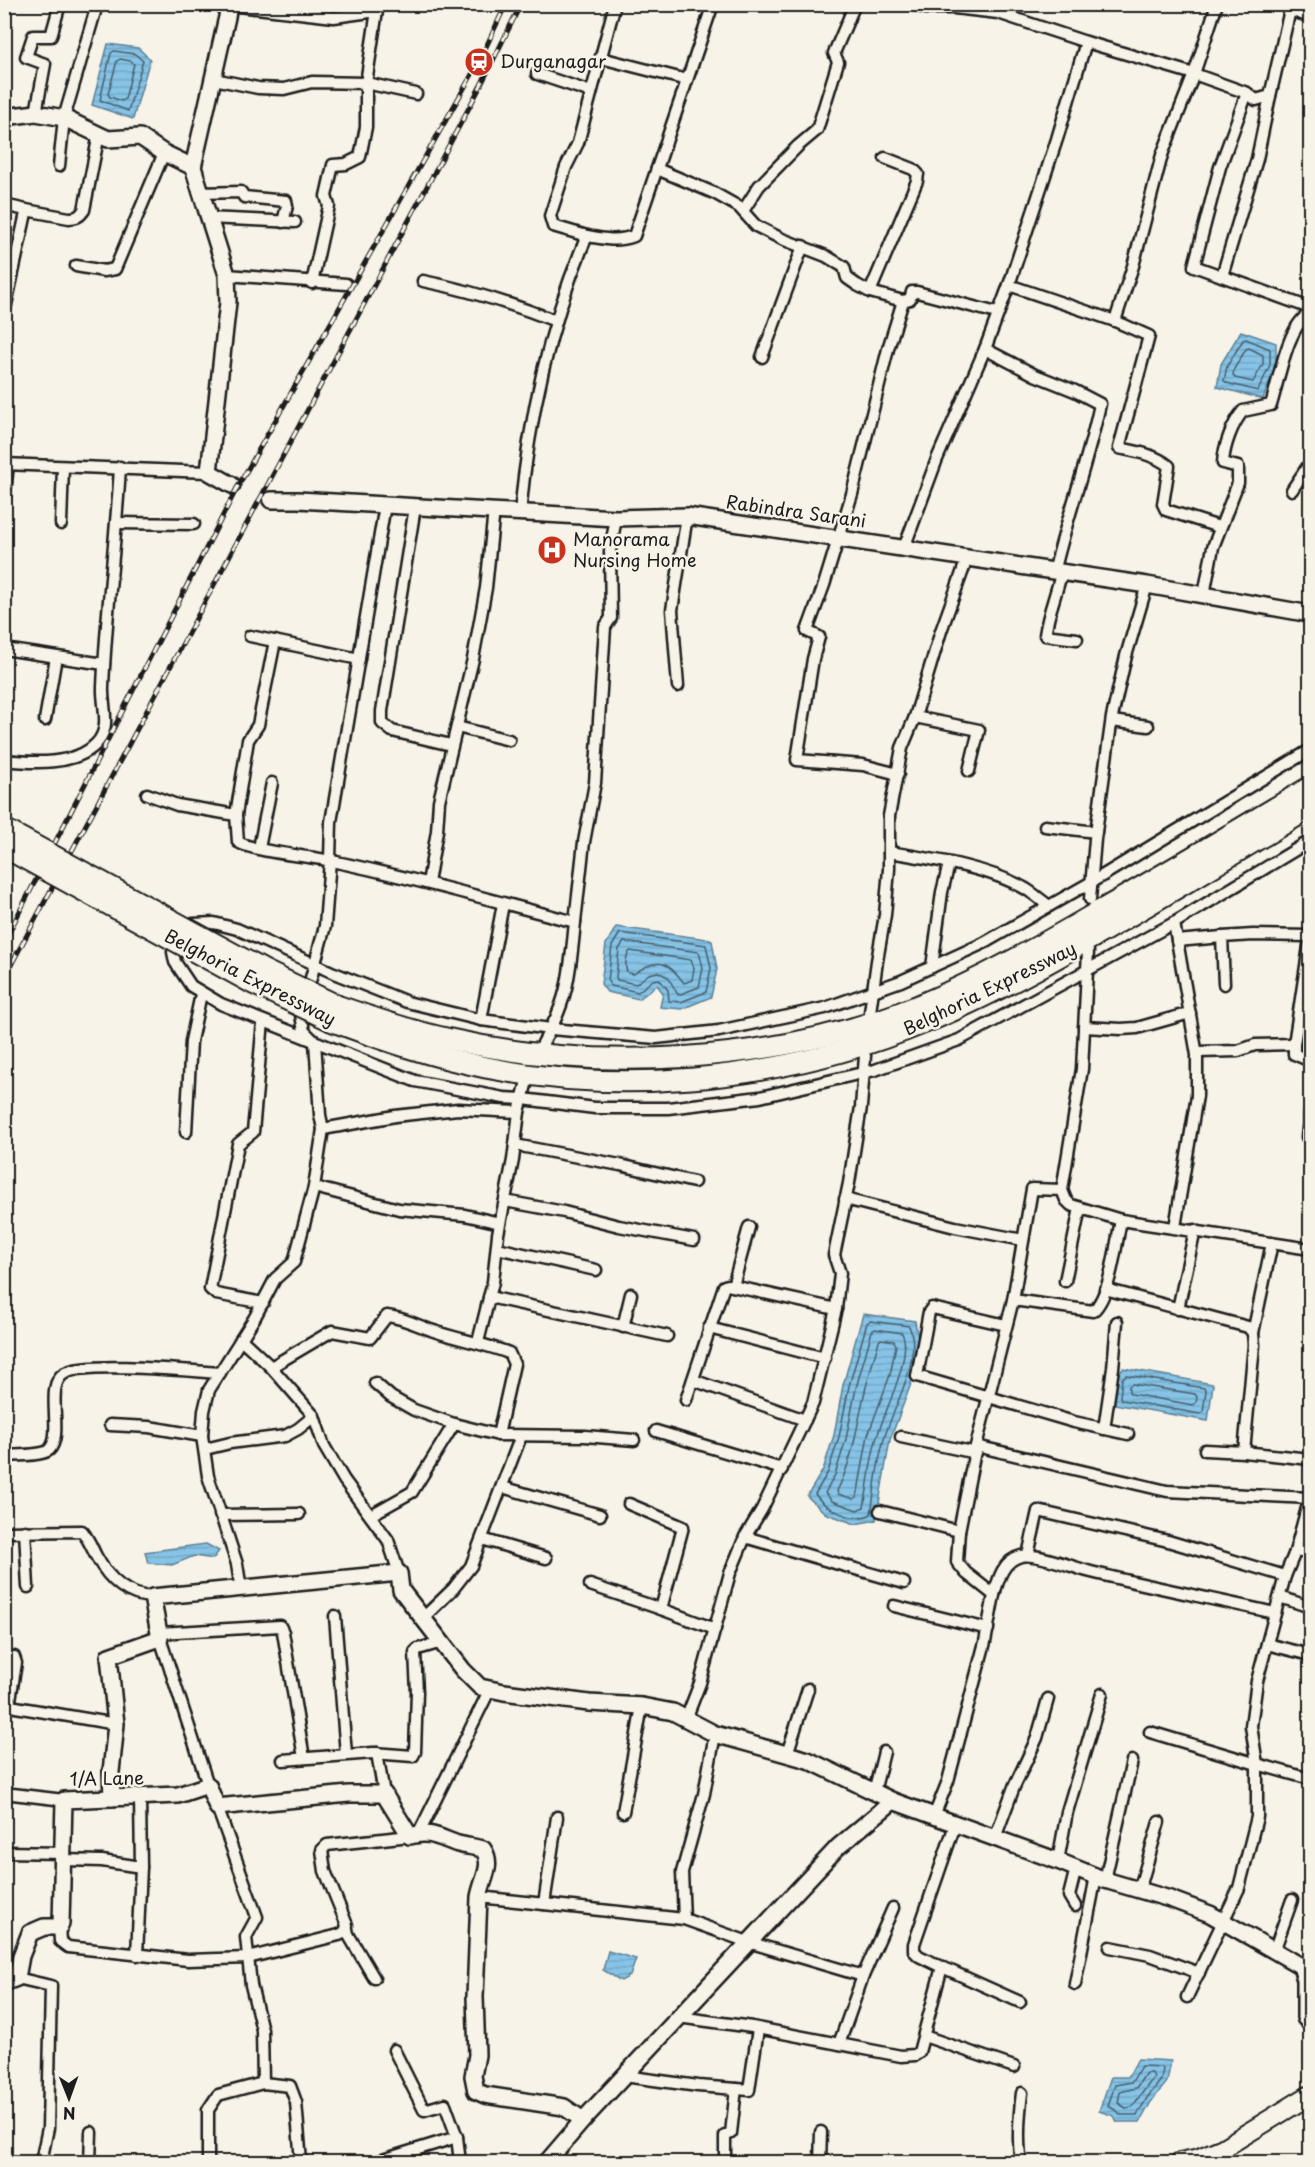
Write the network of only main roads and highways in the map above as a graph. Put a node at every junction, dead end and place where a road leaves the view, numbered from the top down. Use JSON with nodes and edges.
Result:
{"nodes":[{"id":1,"x":1311,"y":787,"type":"edge"},
{"id":2,"x":1311,"y":808,"type":"edge"},
{"id":3,"x":4,"y":829,"type":"edge"},
{"id":4,"x":4,"y":847,"type":"edge"},
{"id":5,"x":335,"y":1014,"type":"junction"},
{"id":6,"x":1309,"y":2098,"type":"edge"},
{"id":7,"x":1180,"y":2163,"type":"edge"}],
"edges":[{"from":1,"to":5,"type":"highway","name":"Belghoria Expressway"},
{"from":2,"to":5,"type":"highway","name":"Belghoria Expressway"},
{"from":3,"to":5,"type":"highway","name":"Belghoria Expressway","bridge":true},
{"from":4,"to":5,"type":"highway","name":"Belghoria Expressway","bridge":true},
{"from":6,"to":7,"type":"main road"}]}
